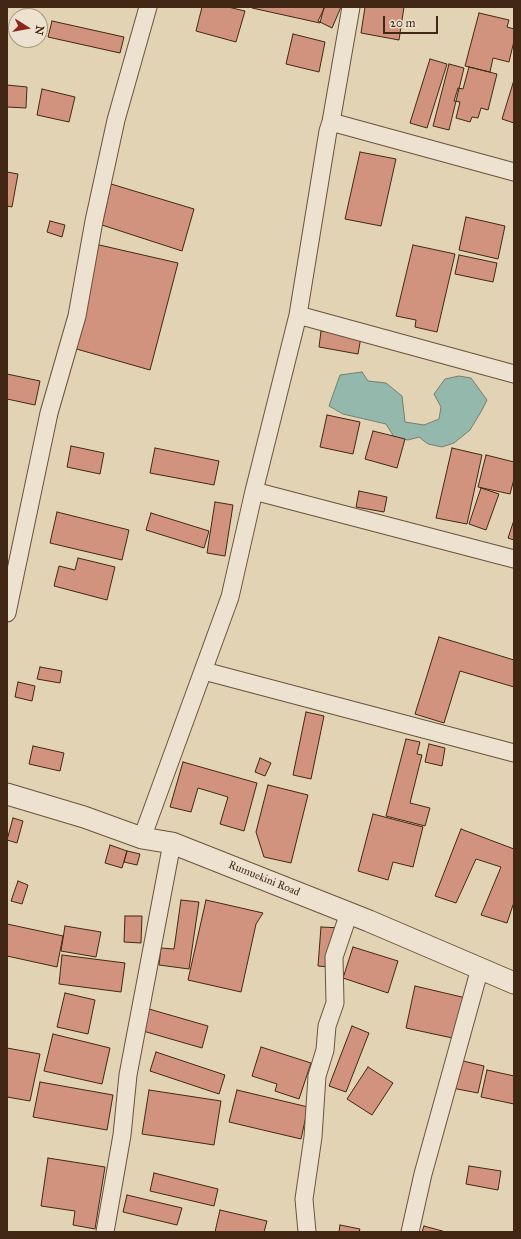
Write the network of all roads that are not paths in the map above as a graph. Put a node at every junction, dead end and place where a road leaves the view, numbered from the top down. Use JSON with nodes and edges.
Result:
{"nodes":[{"id":1,"x":148,"y":7,"type":"edge"},
{"id":2,"x":351,"y":7,"type":"edge"},
{"id":3,"x":331,"y":122,"type":"junction"},
{"id":4,"x":514,"y":172,"type":"edge"},
{"id":5,"x":298,"y":315,"type":"junction"},
{"id":6,"x":514,"y":374,"type":"edge"},
{"id":7,"x":254,"y":491,"type":"junction"},
{"id":8,"x":514,"y":559,"type":"edge"},
{"id":9,"x":7,"y":613,"type":"edge"},
{"id":10,"x":204,"y":671,"type":"junction"},
{"id":11,"x":514,"y":753,"type":"edge"},
{"id":12,"x":7,"y":794,"type":"edge"},
{"id":13,"x":142,"y":838,"type":"junction"},
{"id":14,"x":172,"y":843,"type":"junction"},
{"id":15,"x":350,"y":913,"type":"junction"},
{"id":16,"x":480,"y":968,"type":"junction"},
{"id":17,"x":514,"y":983,"type":"edge"},
{"id":18,"x":105,"y":1232,"type":"edge"},
{"id":19,"x":307,"y":1232,"type":"edge"},
{"id":20,"x":410,"y":1232,"type":"edge"}],
"edges":[{"from":1,"to":9,"type":"street"},
{"from":2,"to":3,"type":"street"},
{"from":3,"to":4,"type":"street"},
{"from":3,"to":5,"type":"street"},
{"from":5,"to":6,"type":"street"},
{"from":5,"to":7,"type":"street"},
{"from":7,"to":8,"type":"street"},
{"from":7,"to":10,"type":"street"},
{"from":10,"to":11,"type":"street"},
{"from":10,"to":13,"type":"street"},
{"from":12,"to":13,"type":"street","name":"Rumuekini Road"},
{"from":13,"to":14,"type":"street","name":"Rumuekini Road"},
{"from":14,"to":15,"type":"street","name":"Rumuekini Road"},
{"from":14,"to":18,"type":"street"},
{"from":15,"to":16,"type":"street","name":"Rumuekini Road"},
{"from":15,"to":19,"type":"street"},
{"from":16,"to":17,"type":"street","name":"Rumuekini Road"},
{"from":16,"to":20,"type":"street"}]}
